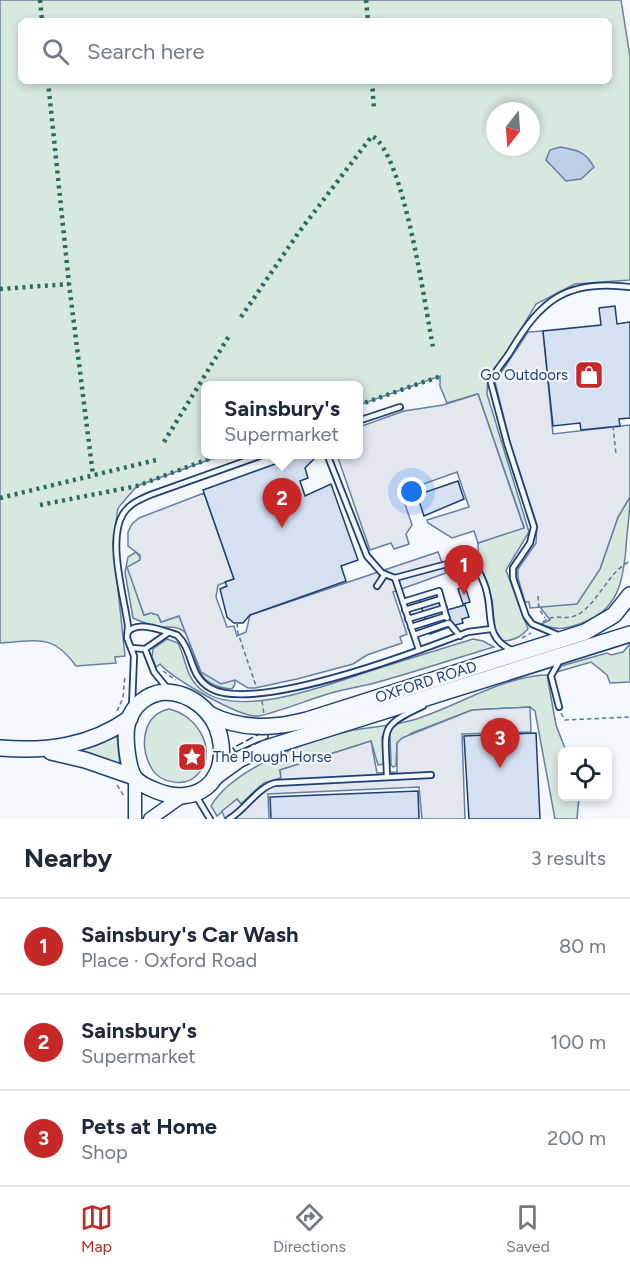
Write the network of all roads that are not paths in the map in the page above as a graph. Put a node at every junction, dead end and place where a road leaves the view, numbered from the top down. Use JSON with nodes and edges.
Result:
{"nodes":[{"id":1,"x":630,"y":287,"type":"edge"},
{"id":2,"x":400,"y":407,"type":"dead end"},
{"id":3,"x":363,"y":419,"type":"edge"},
{"id":4,"x":251,"y":459,"type":"edge"},
{"id":5,"x":329,"y":459,"type":"edge"},
{"id":6,"x":385,"y":574,"type":"junction"},
{"id":7,"x":395,"y":578,"type":"junction"},
{"id":8,"x":376,"y":586,"type":"dead end"},
{"id":9,"x":630,"y":595,"type":"edge"},
{"id":10,"x":441,"y":599,"type":"junction"},
{"id":11,"x":403,"y":602,"type":"junction"},
{"id":12,"x":444,"y":608,"type":"junction"},
{"id":13,"x":405,"y":610,"type":"junction"},
{"id":14,"x":446,"y":616,"type":"junction"},
{"id":15,"x":408,"y":619,"type":"junction"},
{"id":16,"x":449,"y":623,"type":"junction"},
{"id":17,"x":411,"y":627,"type":"junction"},
{"id":18,"x":491,"y":629,"type":"junction"},
{"id":19,"x":150,"y":630,"type":"junction"},
{"id":20,"x":128,"y":632,"type":"junction"},
{"id":21,"x":168,"y":633,"type":"junction"},
{"id":22,"x":630,"y":634,"type":"edge"},
{"id":23,"x":414,"y":635,"type":"junction"},
{"id":24,"x":460,"y":636,"type":"junction"},
{"id":25,"x":573,"y":636,"type":"junction"},
{"id":26,"x":152,"y":642,"type":"junction"},
{"id":27,"x":132,"y":648,"type":"junction"},
{"id":28,"x":145,"y":649,"type":"junction"},
{"id":29,"x":419,"y":650,"type":"junction"},
{"id":30,"x":520,"y":652,"type":"junction"},
{"id":31,"x":563,"y":656,"type":"junction"},
{"id":32,"x":472,"y":683,"type":"junction"},
{"id":33,"x":172,"y":692,"type":"junction"},
{"id":34,"x":559,"y":707,"type":"road end"},
{"id":35,"x":209,"y":714,"type":"junction"},
{"id":36,"x":131,"y":715,"type":"junction"},
{"id":37,"x":0,"y":747,"type":"edge"},
{"id":38,"x":43,"y":750,"type":"junction"},
{"id":39,"x":431,"y":775,"type":"dead end"},
{"id":40,"x":134,"y":777,"type":"junction"},
{"id":41,"x":215,"y":777,"type":"junction"},
{"id":42,"x":387,"y":777,"type":"junction"},
{"id":43,"x":188,"y":795,"type":"junction"},
{"id":44,"x":134,"y":819,"type":"edge"},
{"id":45,"x":150,"y":819,"type":"edge"},
{"id":46,"x":210,"y":819,"type":"edge"},
{"id":47,"x":229,"y":819,"type":"edge"}],
"edges":[{"from":1,"to":25,"type":"lane"},
{"from":2,"to":3,"type":"lane"},
{"from":4,"to":20,"type":"lane"},
{"from":5,"to":6,"type":"lane"},
{"from":6,"to":7,"type":"lane"},
{"from":6,"to":8,"type":"lane"},
{"from":7,"to":11,"type":"lane"},
{"from":7,"to":18,"type":"lane"},
{"from":9,"to":25,"type":"highway","name":"OXFORD ROAD"},
{"from":10,"to":11,"type":"lane"},
{"from":10,"to":12,"type":"lane"},
{"from":10,"to":13,"type":"lane"},
{"from":11,"to":13,"type":"lane"},
{"from":12,"to":14,"type":"lane"},
{"from":12,"to":15,"type":"lane"},
{"from":13,"to":15,"type":"lane"},
{"from":14,"to":16,"type":"lane"},
{"from":14,"to":17,"type":"lane"},
{"from":15,"to":17,"type":"lane"},
{"from":16,"to":23,"type":"lane"},
{"from":16,"to":24,"type":"lane"},
{"from":17,"to":23,"type":"lane"},
{"from":18,"to":24,"type":"lane"},
{"from":18,"to":30,"type":"lane"},
{"from":19,"to":20,"type":"lane"},
{"from":19,"to":21,"type":"lane"},
{"from":19,"to":26,"type":"lane"},
{"from":20,"to":27,"type":"lane"},
{"from":21,"to":26,"type":"lane"},
{"from":21,"to":29,"type":"lane"},
{"from":22,"to":31,"type":"highway","name":"OXFORD ROAD"},
{"from":23,"to":29,"type":"lane"},
{"from":24,"to":29,"type":"lane"},
{"from":25,"to":30,"type":"highway","name":"OXFORD ROAD"},
{"from":26,"to":28,"type":"lane"},
{"from":27,"to":28,"type":"lane"},
{"from":27,"to":36,"type":"lane"},
{"from":28,"to":33,"type":"lane"},
{"from":30,"to":35,"type":"highway","name":"OXFORD ROAD"},
{"from":31,"to":32,"type":"highway","name":"OXFORD ROAD"},
{"from":31,"to":34,"type":"lane"},
{"from":32,"to":41,"type":"highway","name":"OXFORD ROAD"},
{"from":32,"to":42,"type":"lane"},
{"from":33,"to":35,"type":"highway"},
{"from":33,"to":36,"type":"highway"},
{"from":35,"to":41,"type":"highway"},
{"from":36,"to":38,"type":"highway"},
{"from":36,"to":40,"type":"highway"},
{"from":37,"to":38,"type":"highway"},
{"from":38,"to":40,"type":"highway"},
{"from":39,"to":42,"type":"lane"},
{"from":40,"to":43,"type":"highway"},
{"from":40,"to":44,"type":"street"},
{"from":41,"to":43,"type":"highway"},
{"from":42,"to":47,"type":"lane"},
{"from":43,"to":45,"type":"street"},
{"from":43,"to":46,"type":"lane"}]}
